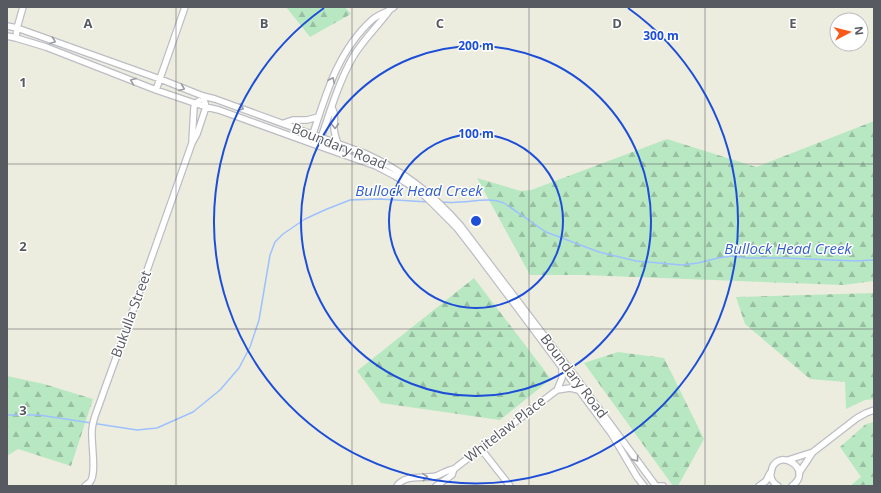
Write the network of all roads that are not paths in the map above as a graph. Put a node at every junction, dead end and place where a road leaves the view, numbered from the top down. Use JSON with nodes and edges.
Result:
{"nodes":[{"id":1,"x":23,"y":7,"type":"edge"},
{"id":2,"x":185,"y":7,"type":"edge"},
{"id":3,"x":392,"y":9,"type":"edge"},
{"id":4,"x":7,"y":26,"type":"edge"},
{"id":5,"x":17,"y":28,"type":"junction"},
{"id":6,"x":7,"y":36,"type":"edge"},
{"id":7,"x":16,"y":38,"type":"junction"},
{"id":8,"x":160,"y":79,"type":"junction"},
{"id":9,"x":156,"y":90,"type":"junction"},
{"id":10,"x":203,"y":96,"type":"junction"},
{"id":11,"x":196,"y":103,"type":"junction"},
{"id":12,"x":206,"y":107,"type":"junction"},
{"id":13,"x":332,"y":108,"type":"junction"},
{"id":14,"x":318,"y":117,"type":"junction"},
{"id":15,"x":284,"y":123,"type":"junction"},
{"id":16,"x":313,"y":134,"type":"junction"},
{"id":17,"x":321,"y":138,"type":"junction"},
{"id":18,"x":192,"y":143,"type":"junction"},
{"id":19,"x":313,"y":144,"type":"junction"},
{"id":20,"x":338,"y":144,"type":"junction"},
{"id":21,"x":409,"y":181,"type":"junction"},
{"id":22,"x":476,"y":249,"type":"junction"},
{"id":23,"x":562,"y":367,"type":"junction"},
{"id":24,"x":557,"y":390,"type":"junction"},
{"id":25,"x":579,"y":390,"type":"junction"},
{"id":26,"x":874,"y":410,"type":"edge"},
{"id":27,"x":481,"y":449,"type":"junction"},
{"id":28,"x":813,"y":452,"type":"junction"},
{"id":29,"x":788,"y":460,"type":"junction"},
{"id":30,"x":454,"y":469,"type":"junction"},
{"id":31,"x":771,"y":471,"type":"junction"},
{"id":32,"x":799,"y":476,"type":"junction"},
{"id":33,"x":89,"y":485,"type":"edge"},
{"id":34,"x":398,"y":486,"type":"edge"},
{"id":35,"x":436,"y":486,"type":"edge"},
{"id":36,"x":510,"y":486,"type":"edge"},
{"id":37,"x":644,"y":486,"type":"edge"},
{"id":38,"x":656,"y":486,"type":"edge"},
{"id":39,"x":659,"y":486,"type":"edge"},
{"id":40,"x":663,"y":486,"type":"edge"},
{"id":41,"x":759,"y":486,"type":"edge"},
{"id":42,"x":778,"y":486,"type":"edge"},
{"id":43,"x":792,"y":486,"type":"edge"},
{"id":44,"x":800,"y":486,"type":"edge"}],
"edges":[{"from":1,"to":5,"type":"street"},
{"from":2,"to":8,"type":"street"},
{"from":3,"to":13,"type":"street"},
{"from":14,"to":3,"type":"street","one_way":true},
{"from":4,"to":5,"type":"street","name":"Boundary Road"},
{"from":5,"to":7,"type":"street"},
{"from":5,"to":8,"type":"street","name":"Boundary Road","one_way":true},
{"from":6,"to":7,"type":"street","name":"Boundary Road"},
{"from":9,"to":7,"type":"street","name":"Boundary Road","one_way":true},
{"from":8,"to":9,"type":"street"},
{"from":8,"to":10,"type":"street","name":"Boundary Road","one_way":true},
{"from":9,"to":11,"type":"street","name":"Boundary Road"},
{"from":10,"to":11,"type":"street"},
{"from":10,"to":12,"type":"street"},
{"from":10,"to":15,"type":"street","name":"Boundary Road","one_way":true},
{"from":11,"to":12,"type":"street","name":"Boundary Road"},
{"from":11,"to":18,"type":"street","name":"Bukulla Street"},
{"from":12,"to":18,"type":"street","name":"Bukulla Street"},
{"from":12,"to":19,"type":"street","name":"Boundary Road"},
{"from":13,"to":17,"type":"street"},
{"from":13,"to":20,"type":"street","one_way":true},
{"from":14,"to":15,"type":"street"},
{"from":14,"to":16,"type":"street"},
{"from":15,"to":16,"type":"street","name":"Boundary Road"},
{"from":16,"to":17,"type":"street","name":"Boundary Road"},
{"from":16,"to":19,"type":"street"},
{"from":17,"to":19,"type":"street"},
{"from":17,"to":20,"type":"street","name":"Boundary Road"},
{"from":18,"to":33,"type":"street","name":"Bukulla Street"},
{"from":19,"to":21,"type":"street","name":"Boundary Road"},
{"from":20,"to":21,"type":"street","name":"Boundary Road"},
{"from":21,"to":22,"type":"street","name":"Boundary Road"},
{"from":22,"to":23,"type":"street","name":"Boundary Road"},
{"from":22,"to":38,"type":"street","name":"Boundary Road","one_way":true},
{"from":23,"to":24,"type":"street","name":"Whitelaw Place"},
{"from":23,"to":25,"type":"street","name":"Boundary Road"},
{"from":24,"to":25,"type":"street","name":"Whitelaw Place"},
{"from":24,"to":27,"type":"street","name":"Whitelaw Place"},
{"from":25,"to":37,"type":"street","name":"Boundary Road"},
{"from":26,"to":28,"type":"street"},
{"from":27,"to":30,"type":"street","name":"Whitelaw Place"},
{"from":27,"to":36,"type":"street"},
{"from":28,"to":29,"type":"street"},
{"from":28,"to":32,"type":"street"},
{"from":29,"to":31,"type":"street"},
{"from":29,"to":32,"type":"street"},
{"from":34,"to":30,"type":"street","name":"Whitelaw Place","one_way":true},
{"from":30,"to":35,"type":"street","name":"Whitelaw Place"},
{"from":31,"to":41,"type":"street"},
{"from":31,"to":42,"type":"street"},
{"from":32,"to":43,"type":"street"},
{"from":32,"to":44,"type":"street"},
{"from":39,"to":40,"type":"street"}]}
